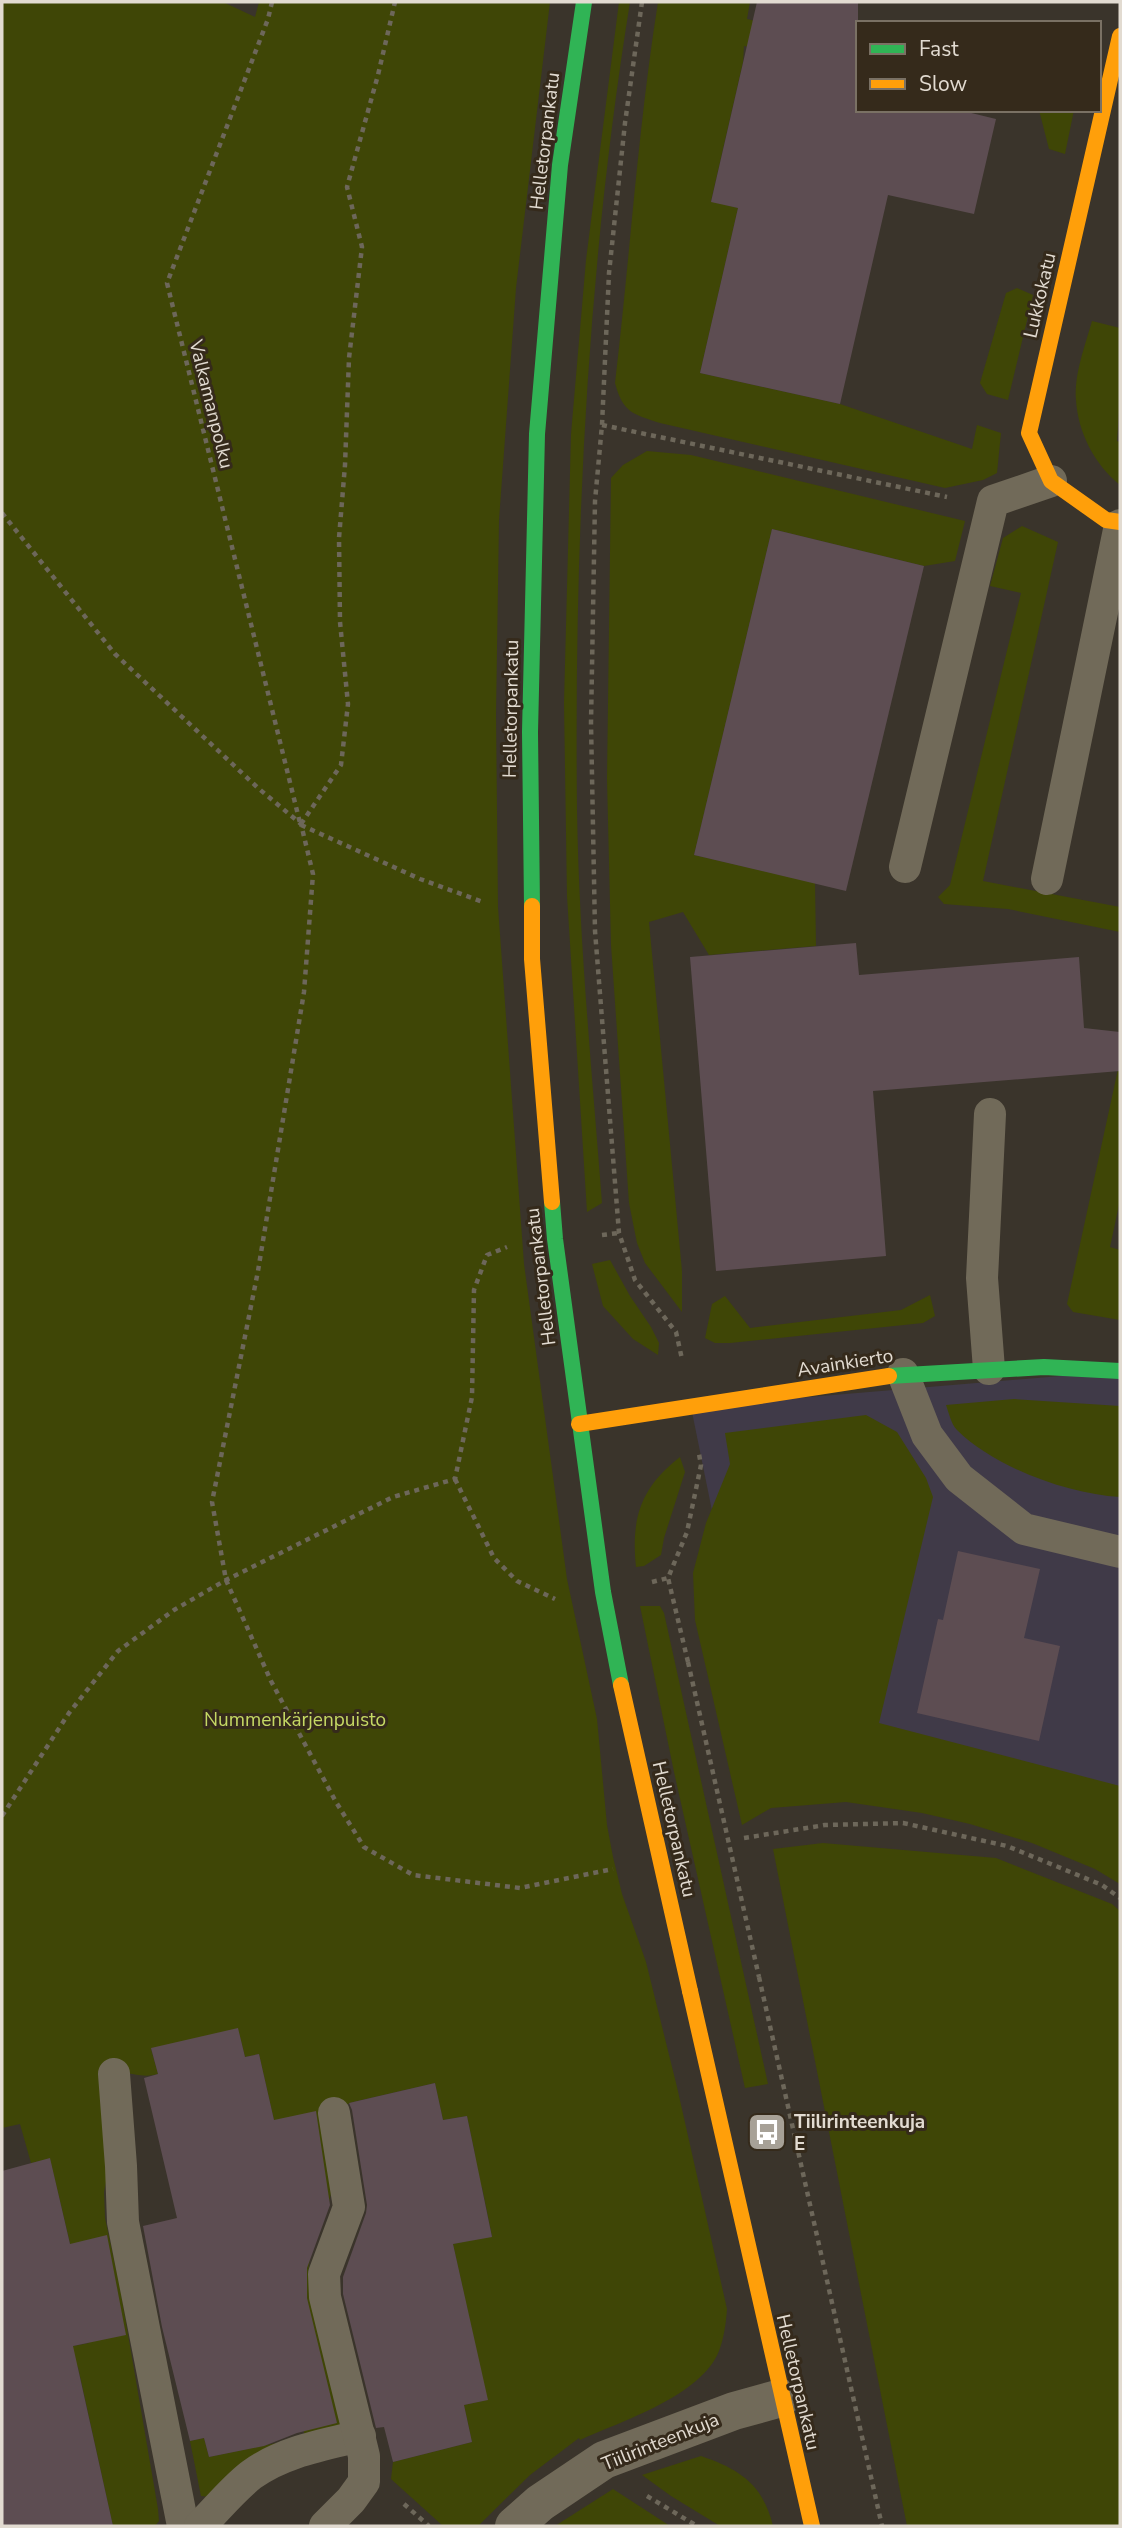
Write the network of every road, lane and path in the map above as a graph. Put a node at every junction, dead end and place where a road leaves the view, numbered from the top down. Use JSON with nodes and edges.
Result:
{"nodes":[{"id":1,"x":272,"y":2,"type":"edge"},
{"id":2,"x":395,"y":2,"type":"edge"},
{"id":3,"x":584,"y":2,"type":"edge"},
{"id":4,"x":642,"y":2,"type":"edge"},
{"id":5,"x":1120,"y":36,"type":"edge"},
{"id":6,"x":602,"y":425,"type":"junction"},
{"id":7,"x":1051,"y":481,"type":"junction"},
{"id":8,"x":993,"y":501,"type":"junction"},
{"id":9,"x":2,"y":513,"type":"edge"},
{"id":10,"x":1120,"y":524,"type":"edge"},
{"id":11,"x":301,"y":824,"type":"junction"},
{"id":12,"x":905,"y":867,"type":"dead end"},
{"id":13,"x":1047,"y":879,"type":"dead end"},
{"id":14,"x":532,"y":920,"type":"junction"},
{"id":15,"x":990,"y":1114,"type":"dead end"},
{"id":16,"x":618,"y":1233,"type":"junction"},
{"id":17,"x":555,"y":1239,"type":"junction"},
{"id":18,"x":989,"y":1369,"type":"junction"},
{"id":19,"x":1120,"y":1371,"type":"edge"},
{"id":20,"x":903,"y":1374,"type":"junction"},
{"id":21,"x":691,"y":1407,"type":"junction"},
{"id":22,"x":579,"y":1424,"type":"junction"},
{"id":23,"x":455,"y":1479,"type":"junction"},
{"id":24,"x":1120,"y":1552,"type":"edge"},
{"id":25,"x":668,"y":1578,"type":"junction"},
{"id":26,"x":226,"y":1580,"type":"junction"},
{"id":27,"x":604,"y":1592,"type":"junction"},
{"id":28,"x":2,"y":1816,"type":"edge"},
{"id":29,"x":744,"y":1838,"type":"dead end"},
{"id":30,"x":615,"y":1869,"type":"dead end"},
{"id":31,"x":1120,"y":1898,"type":"edge"},
{"id":32,"x":114,"y":2074,"type":"dead end"},
{"id":33,"x":334,"y":2113,"type":"dead end"},
{"id":34,"x":780,"y":2398,"type":"junction"},
{"id":35,"x":359,"y":2436,"type":"junction"},
{"id":36,"x":183,"y":2526,"type":"edge"},
{"id":37,"x":200,"y":2526,"type":"edge"},
{"id":38,"x":325,"y":2526,"type":"edge"},
{"id":39,"x":514,"y":2526,"type":"edge"},
{"id":40,"x":812,"y":2526,"type":"edge"},
{"id":41,"x":882,"y":2526,"type":"edge"}],
"edges":[{"from":1,"to":11,"type":"path","name":"Valkamanpolku"},
{"from":2,"to":11,"type":"path"},
{"from":3,"to":14,"type":"street","name":"Helletorpankatu"},
{"from":4,"to":6,"type":"path"},
{"from":5,"to":7,"type":"street","name":"Lukkokatu"},
{"from":6,"to":8,"type":"path"},
{"from":6,"to":16,"type":"path"},
{"from":7,"to":8,"type":"lane"},
{"from":7,"to":10,"type":"street"},
{"from":8,"to":12,"type":"lane"},
{"from":9,"to":11,"type":"path"},
{"from":10,"to":13,"type":"lane"},
{"from":11,"to":14,"type":"path"},
{"from":11,"to":26,"type":"path","name":"Valkamanpolku"},
{"from":14,"to":17,"type":"street","name":"Helletorpankatu"},
{"from":15,"to":18,"type":"lane"},
{"from":16,"to":17,"type":"path"},
{"from":16,"to":21,"type":"path"},
{"from":17,"to":22,"type":"street","name":"Helletorpankatu"},
{"from":17,"to":23,"type":"path"},
{"from":18,"to":19,"type":"street","name":"Avainkierto"},
{"from":18,"to":20,"type":"street","name":"Avainkierto"},
{"from":20,"to":21,"type":"street","name":"Avainkierto"},
{"from":20,"to":24,"type":"lane"},
{"from":21,"to":22,"type":"street","name":"Avainkierto"},
{"from":21,"to":25,"type":"path"},
{"from":22,"to":27,"type":"street","name":"Helletorpankatu"},
{"from":23,"to":26,"type":"path"},
{"from":23,"to":27,"type":"path"},
{"from":25,"to":27,"type":"path"},
{"from":25,"to":41,"type":"path","bridge":true},
{"from":26,"to":28,"type":"path"},
{"from":26,"to":30,"type":"path","name":"Valkamanpolku"},
{"from":27,"to":34,"type":"street","name":"Helletorpankatu","bridge":true},
{"from":29,"to":31,"type":"path"},
{"from":32,"to":36,"type":"lane"},
{"from":33,"to":35,"type":"lane"},
{"from":34,"to":39,"type":"street","name":"Tiilirinteenkuja"},
{"from":34,"to":40,"type":"street","name":"Helletorpankatu"},
{"from":35,"to":37,"type":"lane"},
{"from":35,"to":38,"type":"lane"}]}
